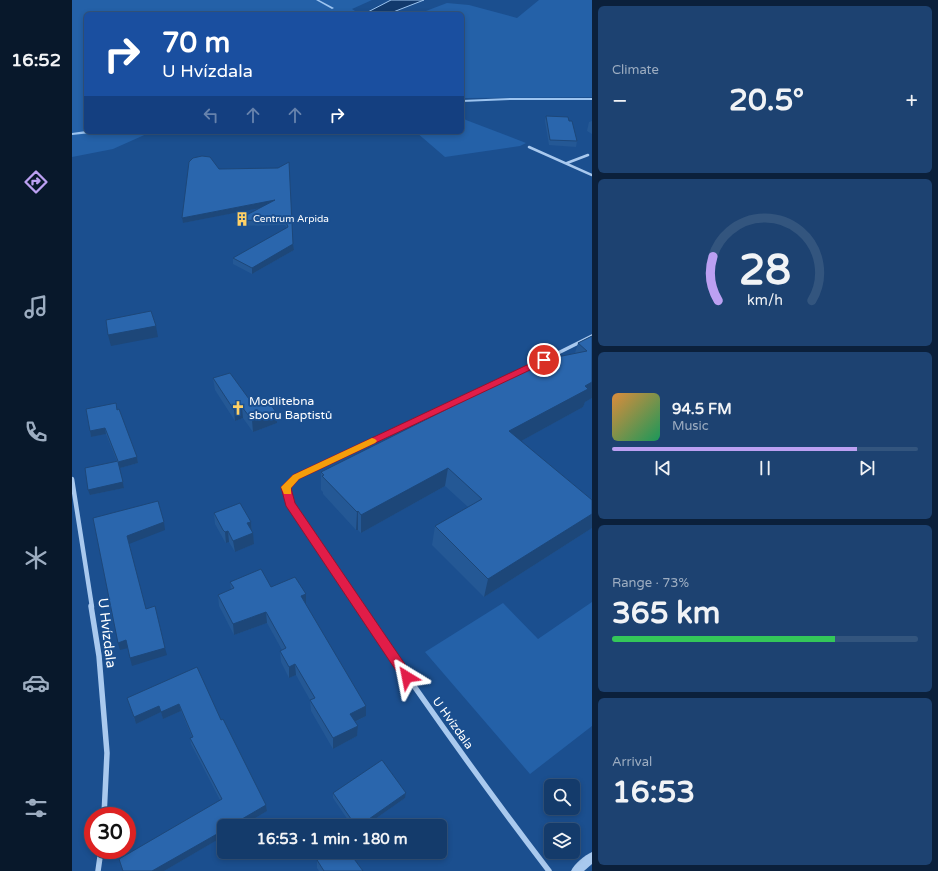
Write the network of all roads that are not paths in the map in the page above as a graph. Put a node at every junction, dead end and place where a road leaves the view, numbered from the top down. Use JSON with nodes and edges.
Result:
{"nodes":[{"id":1,"x":529,"y":147,"type":"dead end"},
{"id":2,"x":588,"y":154,"type":"dead end"},
{"id":3,"x":567,"y":163,"type":"junction"},
{"id":4,"x":592,"y":175,"type":"edge"},
{"id":5,"x":592,"y":336,"type":"edge"},
{"id":6,"x":535,"y":365,"type":"edge"},
{"id":7,"x":462,"y":399,"type":"edge"},
{"id":8,"x":72,"y":479,"type":"edge"},
{"id":9,"x":104,"y":807,"type":"edge"},
{"id":10,"x":592,"y":857,"type":"edge"},
{"id":11,"x":100,"y":859,"type":"edge"},
{"id":12,"x":98,"y":871,"type":"edge"},
{"id":13,"x":549,"y":871,"type":"edge"},
{"id":14,"x":576,"y":871,"type":"edge"}],
"edges":[{"from":1,"to":3,"type":"street"},
{"from":2,"to":3,"type":"street"},
{"from":3,"to":4,"type":"street"},
{"from":5,"to":6,"type":"street"},
{"from":7,"to":13,"type":"street","name":"U Hvízdala"},
{"from":8,"to":9,"type":"street","name":"U Hvízdala"},
{"from":10,"to":14,"type":"street"},
{"from":11,"to":12,"type":"street"}]}
